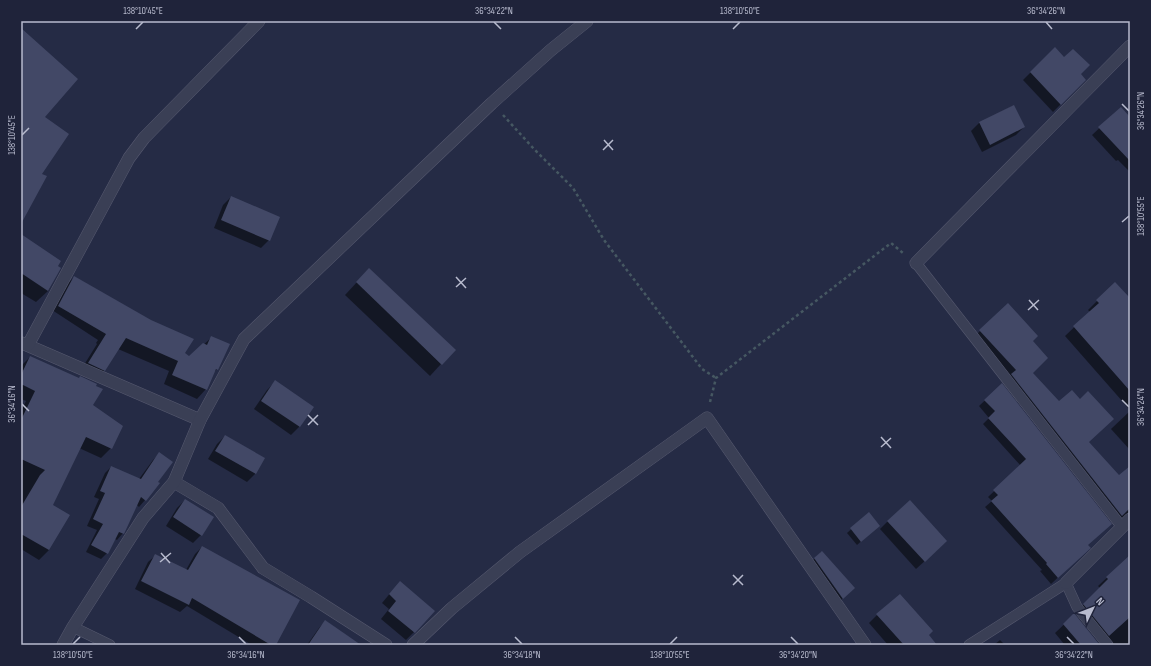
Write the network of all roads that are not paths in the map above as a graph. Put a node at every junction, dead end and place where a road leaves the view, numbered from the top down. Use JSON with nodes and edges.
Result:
{"nodes":[{"id":1,"x":259,"y":21,"type":"edge"},
{"id":2,"x":587,"y":21,"type":"edge"},
{"id":3,"x":1130,"y":46,"type":"edge"},
{"id":4,"x":916,"y":263,"type":"joint"},
{"id":5,"x":23,"y":344,"type":"edge"},
{"id":6,"x":200,"y":420,"type":"junction"},
{"id":7,"x":174,"y":482,"type":"junction"},
{"id":8,"x":1126,"y":523,"type":"edge"},
{"id":9,"x":1066,"y":583,"type":"junction"},
{"id":10,"x":74,"y":627,"type":"junction"},
{"id":11,"x":63,"y":645,"type":"edge"},
{"id":12,"x":110,"y":645,"type":"edge"},
{"id":13,"x":386,"y":645,"type":"edge"},
{"id":14,"x":413,"y":645,"type":"edge"},
{"id":15,"x":865,"y":645,"type":"edge"},
{"id":16,"x":969,"y":645,"type":"edge"},
{"id":17,"x":1108,"y":645,"type":"edge"}],
"edges":[{"from":1,"to":5,"type":"street"},
{"from":2,"to":6,"type":"street"},
{"from":3,"to":4,"type":"street"},
{"from":4,"to":8,"type":"lane"},
{"from":5,"to":6,"type":"street"},
{"from":6,"to":7,"type":"street"},
{"from":7,"to":10,"type":"street"},
{"from":7,"to":13,"type":"street"},
{"from":8,"to":9,"type":"street"},
{"from":9,"to":16,"type":"lane"},
{"from":9,"to":17,"type":"lane"},
{"from":10,"to":11,"type":"street"},
{"from":10,"to":12,"type":"lane"},
{"from":14,"to":15,"type":"street"}]}
